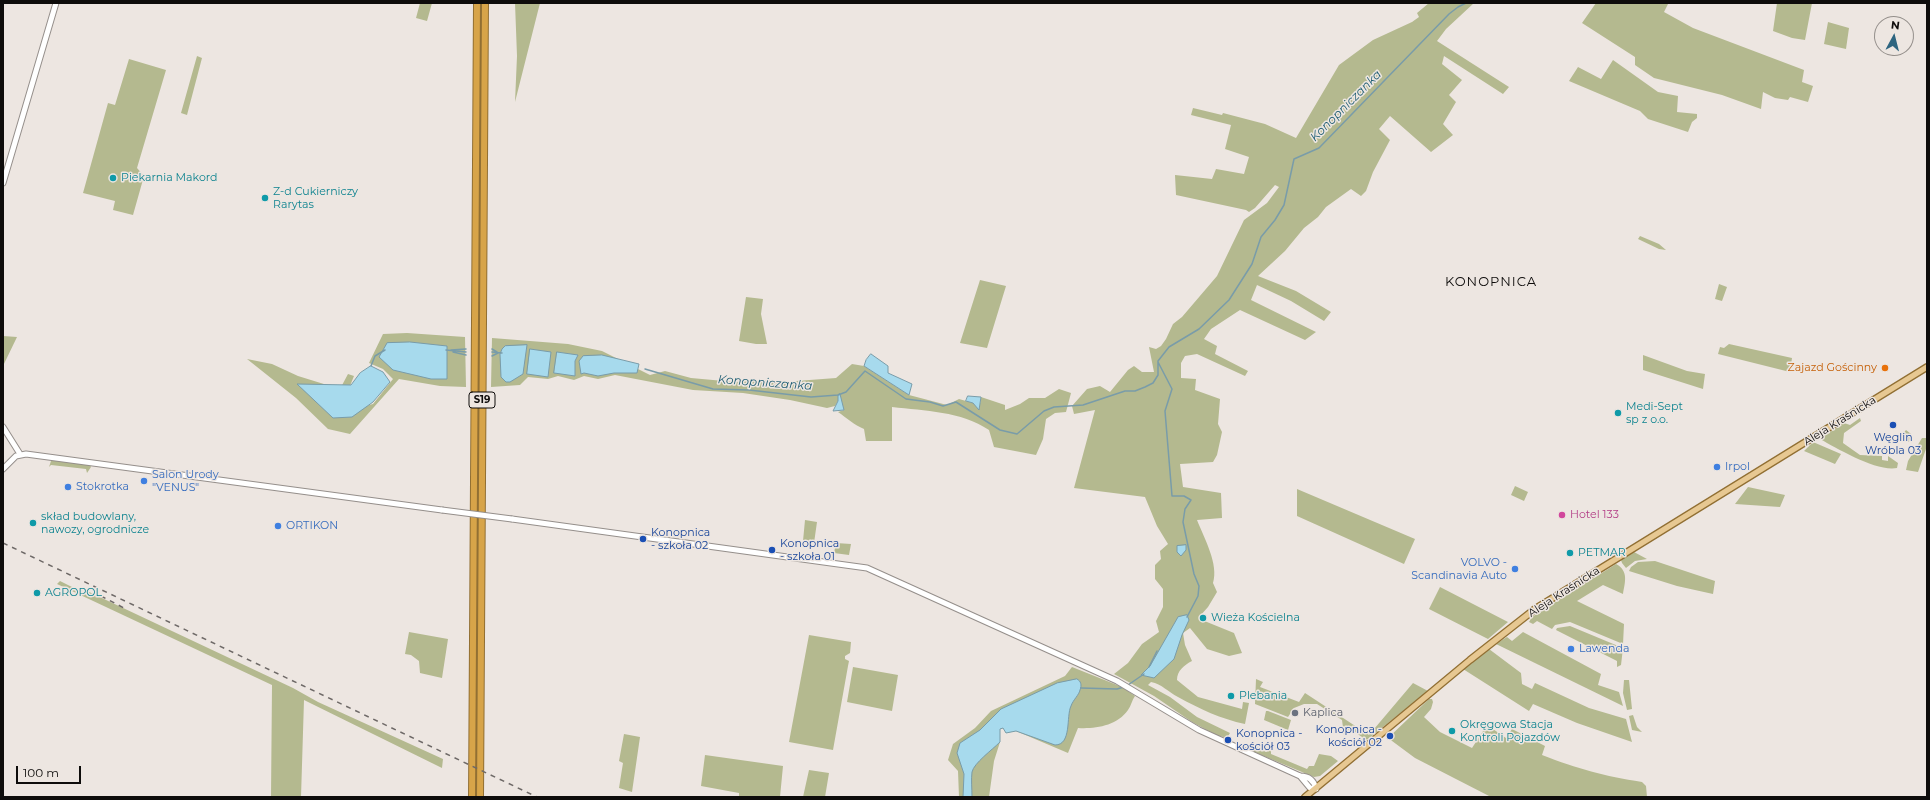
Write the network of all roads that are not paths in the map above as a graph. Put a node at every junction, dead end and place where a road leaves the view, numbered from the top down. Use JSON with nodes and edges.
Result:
{"nodes":[{"id":1,"x":56,"y":3,"type":"edge"},
{"id":2,"x":477,"y":3,"type":"edge"},
{"id":3,"x":485,"y":3,"type":"edge"},
{"id":4,"x":3,"y":183,"type":"edge"},
{"id":5,"x":1927,"y":367,"type":"edge"},
{"id":6,"x":3,"y":427,"type":"edge"},
{"id":7,"x":20,"y":454,"type":"junction"},
{"id":8,"x":3,"y":469,"type":"edge"},
{"id":9,"x":1316,"y":788,"type":"junction"},
{"id":10,"x":472,"y":797,"type":"edge"},
{"id":11,"x":480,"y":797,"type":"edge"},
{"id":12,"x":1305,"y":797,"type":"edge"}],
"edges":[{"from":1,"to":4,"type":"street"},
{"from":2,"to":10,"type":"highway","number":"S19"},
{"from":3,"to":11,"type":"highway","number":"S19"},
{"from":5,"to":9,"type":"main road","name":"Aleja Kraśnicka"},
{"from":6,"to":7,"type":"street"},
{"from":7,"to":8,"type":"street"},
{"from":7,"to":9,"type":"street","bridge":true},
{"from":9,"to":12,"type":"main road","name":"Aleja Kraśnicka"}]}
